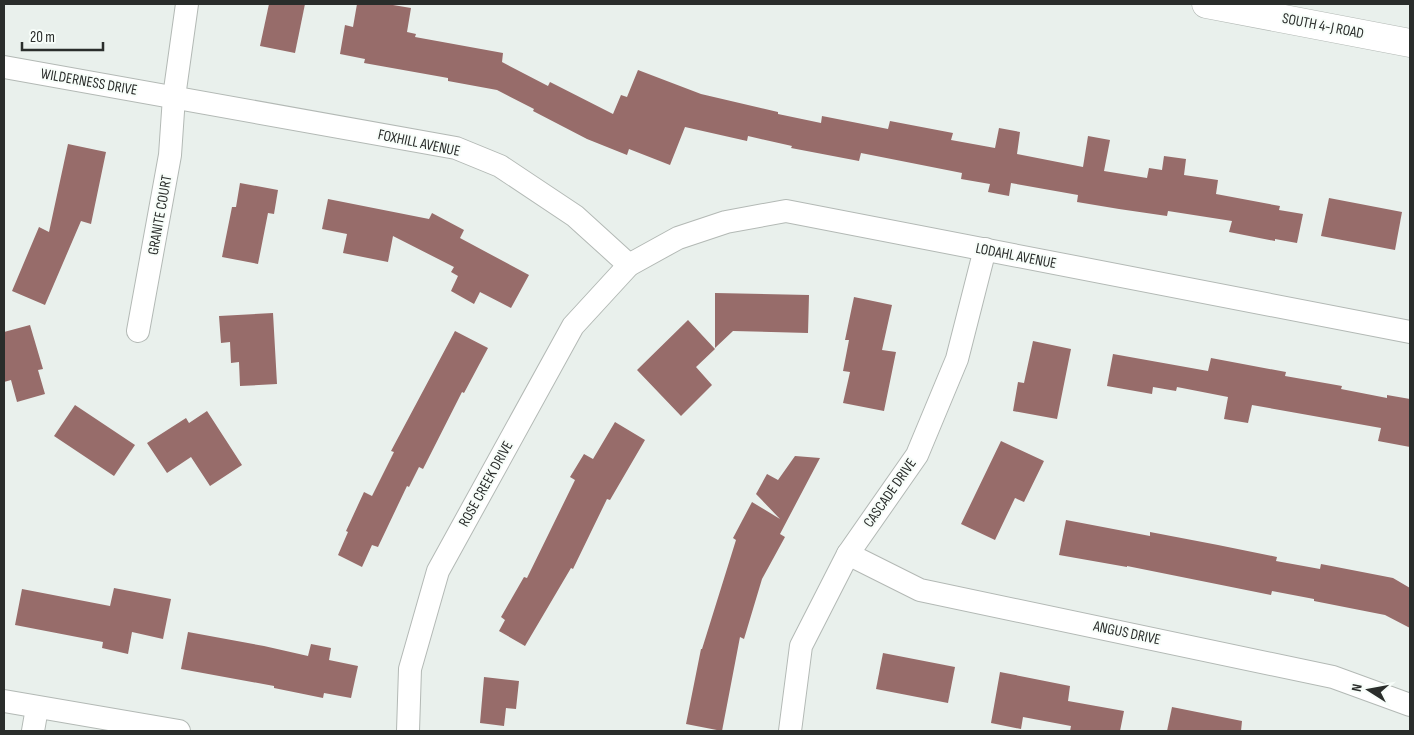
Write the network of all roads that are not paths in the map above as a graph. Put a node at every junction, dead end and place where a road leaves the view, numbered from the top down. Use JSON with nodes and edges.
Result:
{"nodes":[{"id":1,"x":187,"y":4,"type":"edge"},
{"id":2,"x":1206,"y":4,"type":"edge"},
{"id":3,"x":1410,"y":43,"type":"edge"},
{"id":4,"x":4,"y":67,"type":"edge"},
{"id":5,"x":174,"y":97,"type":"junction"},
{"id":6,"x":985,"y":250,"type":"junction"},
{"id":7,"x":629,"y":265,"type":"junction"},
{"id":8,"x":138,"y":332,"type":"dead end"},
{"id":9,"x":1410,"y":332,"type":"edge"},
{"id":10,"x":848,"y":554,"type":"junction"},
{"id":11,"x":4,"y":701,"type":"edge"},
{"id":12,"x":1410,"y":705,"type":"edge"},
{"id":13,"x":37,"y":708,"type":"junction"},
{"id":14,"x":33,"y":731,"type":"edge"},
{"id":15,"x":179,"y":731,"type":"edge"},
{"id":16,"x":408,"y":731,"type":"edge"},
{"id":17,"x":790,"y":731,"type":"edge"}],
"edges":[{"from":1,"to":5,"type":"street","name":"GRANITE COURT"},
{"from":2,"to":3,"type":"main road","name":"SOUTH 4-J ROAD"},
{"from":4,"to":5,"type":"street","name":"WILDERNESS DRIVE"},
{"from":5,"to":7,"type":"street","name":"FOXHILL AVENUE"},
{"from":5,"to":8,"type":"street","name":"GRANITE COURT"},
{"from":6,"to":7,"type":"street","name":"LODAHL AVENUE"},
{"from":6,"to":9,"type":"street","name":"LODAHL AVENUE"},
{"from":6,"to":10,"type":"street","name":"CASCADE DRIVE"},
{"from":7,"to":16,"type":"street","name":"ROSE CREEK DRIVE"},
{"from":10,"to":12,"type":"street","name":"ANGUS DRIVE"},
{"from":10,"to":17,"type":"street","name":"CASCADE DRIVE"},
{"from":11,"to":13,"type":"street"},
{"from":13,"to":14,"type":"street"},
{"from":13,"to":15,"type":"street"}]}
